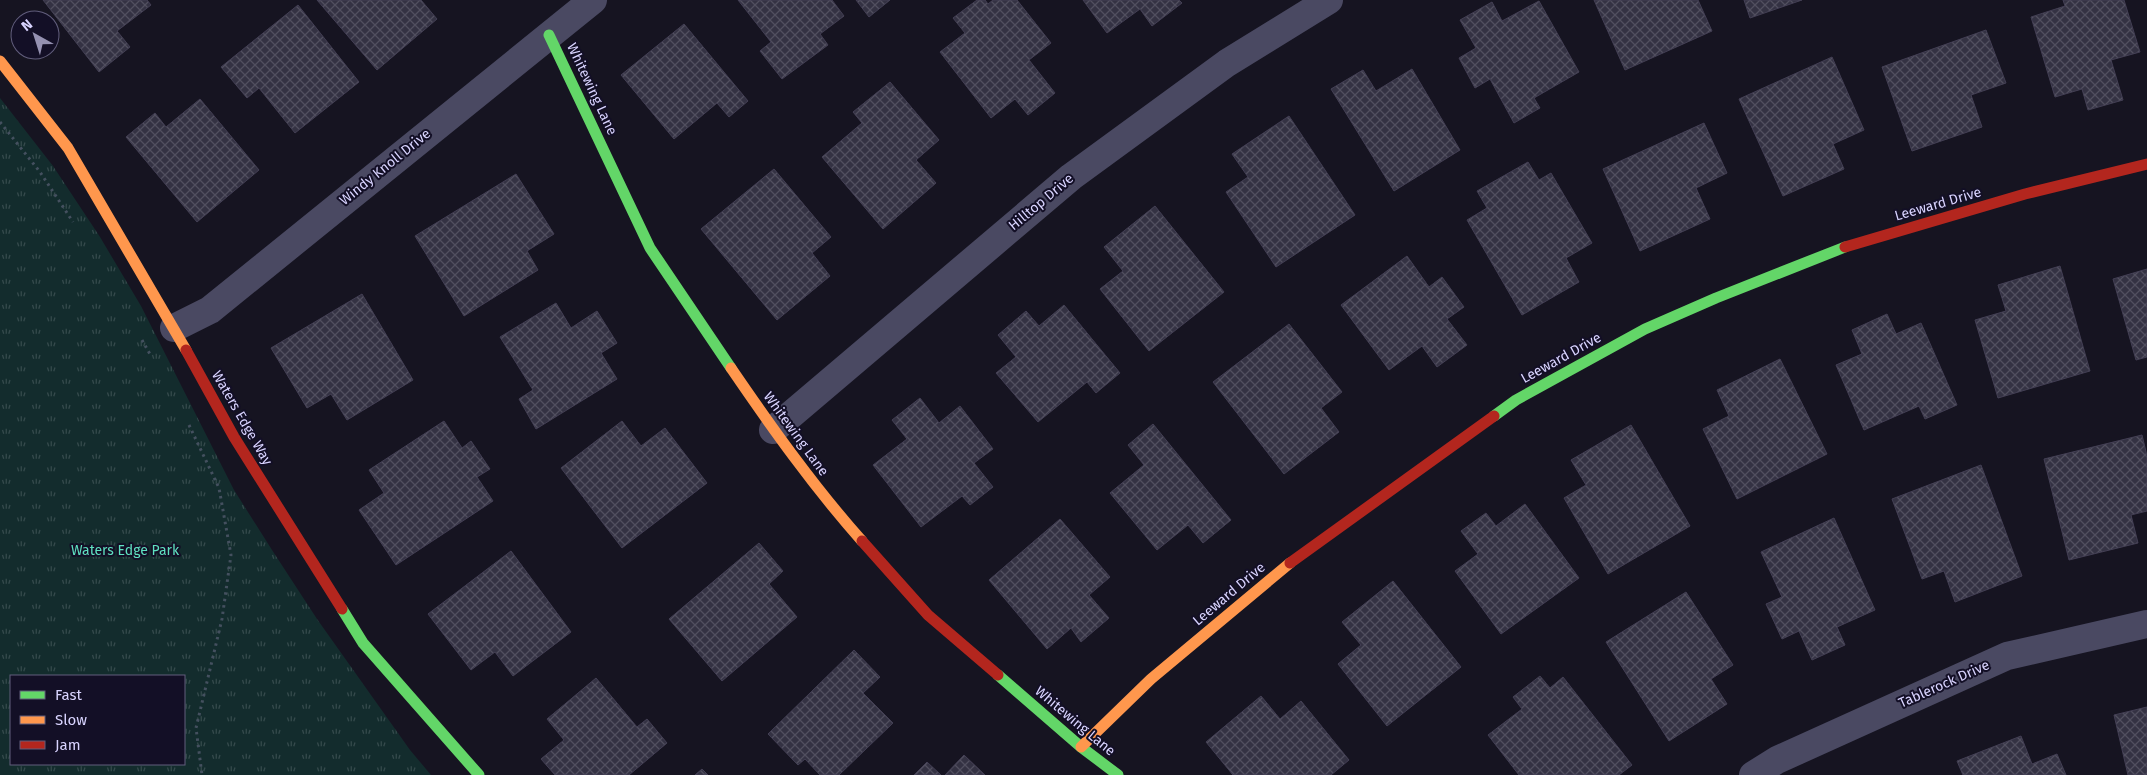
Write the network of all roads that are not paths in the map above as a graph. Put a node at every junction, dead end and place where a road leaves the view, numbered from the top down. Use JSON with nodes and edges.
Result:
{"nodes":[{"id":1,"x":593,"y":0,"type":"edge"},
{"id":2,"x":1329,"y":0,"type":"edge"},
{"id":3,"x":549,"y":35,"type":"junction"},
{"id":4,"x":0,"y":61,"type":"edge"},
{"id":5,"x":2147,"y":164,"type":"edge"},
{"id":6,"x":174,"y":328,"type":"junction"},
{"id":7,"x":773,"y":430,"type":"junction"},
{"id":8,"x":2147,"y":624,"type":"edge"},
{"id":9,"x":1081,"y":747,"type":"junction"},
{"id":10,"x":479,"y":775,"type":"edge"},
{"id":11,"x":1118,"y":775,"type":"edge"},
{"id":12,"x":1753,"y":775,"type":"edge"}],
"edges":[{"from":1,"to":3,"type":"street","name":"Windy Knoll Drive"},
{"from":2,"to":7,"type":"street","name":"Hilltop Drive"},
{"from":3,"to":6,"type":"street","name":"Windy Knoll Drive"},
{"from":3,"to":7,"type":"street","name":"Whitewing Lane"},
{"from":4,"to":6,"type":"street","name":"Waters Edge Way"},
{"from":5,"to":9,"type":"street","name":"Leeward Drive"},
{"from":6,"to":10,"type":"street","name":"Waters Edge Way"},
{"from":7,"to":9,"type":"street","name":"Whitewing Lane"},
{"from":8,"to":12,"type":"street","name":"Tablerock Drive"},
{"from":9,"to":11,"type":"street","name":"Whitewing Lane"}]}
